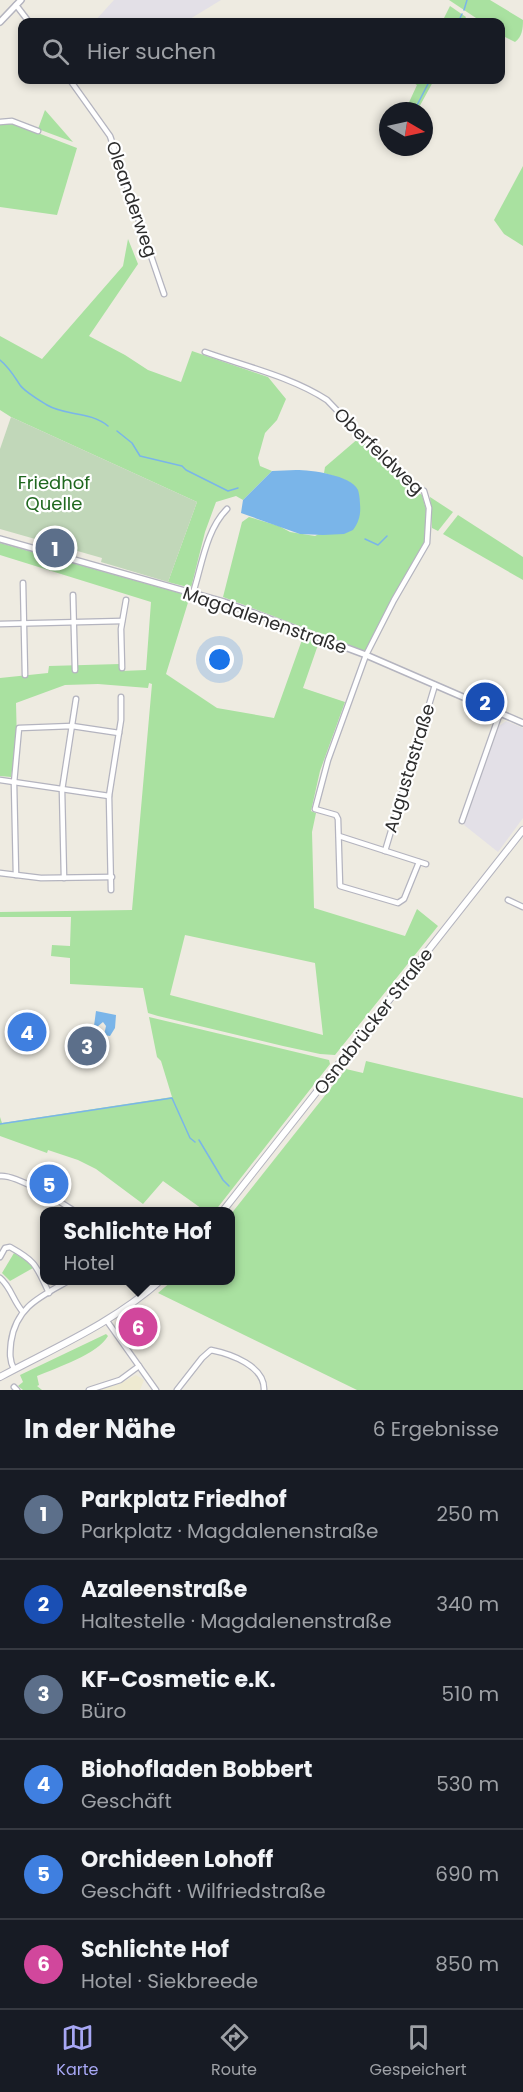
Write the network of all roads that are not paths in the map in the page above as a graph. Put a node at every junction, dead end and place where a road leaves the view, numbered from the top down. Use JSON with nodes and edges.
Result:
{"nodes":[{"id":1,"x":21,"y":0,"type":"edge"},
{"id":2,"x":16,"y":6,"type":"junction"},
{"id":3,"x":26,"y":18,"type":"edge"},
{"id":4,"x":0,"y":22,"type":"edge"},
{"id":5,"x":73,"y":84,"type":"edge"},
{"id":6,"x":0,"y":122,"type":"edge"},
{"id":7,"x":38,"y":131,"type":"dead end"},
{"id":8,"x":164,"y":294,"type":"dead end"},
{"id":9,"x":205,"y":352,"type":"dead end"},
{"id":10,"x":227,"y":509,"type":"dead end"},
{"id":11,"x":0,"y":538,"type":"edge"},
{"id":12,"x":23,"y":583,"type":"dead end"},
{"id":13,"x":193,"y":593,"type":"junction"},
{"id":14,"x":73,"y":595,"type":"dead end"},
{"id":15,"x":126,"y":600,"type":"dead end"},
{"id":16,"x":122,"y":621,"type":"junction"},
{"id":17,"x":73,"y":622,"type":"junction"},
{"id":18,"x":24,"y":623,"type":"junction"},
{"id":19,"x":0,"y":624,"type":"edge"},
{"id":20,"x":366,"y":656,"type":"junction"},
{"id":21,"x":122,"y":668,"type":"dead end"},
{"id":22,"x":75,"y":670,"type":"dead end"},
{"id":23,"x":25,"y":675,"type":"dead end"},
{"id":24,"x":435,"y":685,"type":"junction"},
{"id":25,"x":121,"y":697,"type":"dead end"},
{"id":26,"x":76,"y":699,"type":"dead end"},
{"id":27,"x":500,"y":713,"type":"junction"},
{"id":28,"x":523,"y":723,"type":"edge"},
{"id":29,"x":72,"y":726,"type":"junction"},
{"id":30,"x":119,"y":733,"type":"junction"},
{"id":31,"x":0,"y":780,"type":"edge"},
{"id":32,"x":14,"y":783,"type":"junction"},
{"id":33,"x":62,"y":790,"type":"junction"},
{"id":34,"x":109,"y":796,"type":"junction"},
{"id":35,"x":462,"y":822,"type":"dead end"},
{"id":36,"x":523,"y":830,"type":"edge"},
{"id":37,"x":339,"y":836,"type":"junction"},
{"id":38,"x":385,"y":851,"type":"junction"},
{"id":39,"x":419,"y":862,"type":"junction"},
{"id":40,"x":426,"y":864,"type":"dead end"},
{"id":41,"x":0,"y":873,"type":"edge"},
{"id":42,"x":16,"y":875,"type":"junction"},
{"id":43,"x":112,"y":877,"type":"junction"},
{"id":44,"x":64,"y":878,"type":"junction"},
{"id":45,"x":111,"y":890,"type":"dead end"},
{"id":46,"x":508,"y":900,"type":"dead end"},
{"id":47,"x":523,"y":907,"type":"edge"},
{"id":48,"x":0,"y":1176,"type":"edge"},
{"id":49,"x":67,"y":1207,"type":"edge"},
{"id":50,"x":226,"y":1207,"type":"edge"},
{"id":51,"x":0,"y":1257,"type":"edge"},
{"id":52,"x":40,"y":1275,"type":"edge"},
{"id":53,"x":0,"y":1278,"type":"edge"},
{"id":54,"x":45,"y":1285,"type":"edge"},
{"id":55,"x":63,"y":1285,"type":"edge"},
{"id":56,"x":156,"y":1285,"type":"edge"},
{"id":57,"x":49,"y":1293,"type":"junction"},
{"id":58,"x":23,"y":1312,"type":"junction"},
{"id":59,"x":107,"y":1321,"type":"junction"},
{"id":60,"x":139,"y":1366,"type":"junction"},
{"id":61,"x":14,"y":1369,"type":"junction"},
{"id":62,"x":0,"y":1377,"type":"edge"},
{"id":63,"x":89,"y":1390,"type":"edge"},
{"id":64,"x":156,"y":1390,"type":"edge"},
{"id":65,"x":177,"y":1390,"type":"edge"},
{"id":66,"x":264,"y":1390,"type":"edge"}],
"edges":[{"from":1,"to":2,"type":"street"},
{"from":2,"to":3,"type":"street"},
{"from":2,"to":4,"type":"street"},
{"from":5,"to":8,"type":"street","name":"Oleanderweg"},
{"from":6,"to":7,"type":"street"},
{"from":9,"to":20,"type":"street","name":"Oberfeldweg"},
{"from":10,"to":13,"type":"street"},
{"from":11,"to":13,"type":"street","name":"Magdalenenstraße"},
{"from":12,"to":18,"type":"street"},
{"from":13,"to":20,"type":"street","name":"Magdalenenstraße"},
{"from":14,"to":17,"type":"street"},
{"from":15,"to":16,"type":"street"},
{"from":16,"to":17,"type":"street"},
{"from":16,"to":21,"type":"street"},
{"from":17,"to":18,"type":"street"},
{"from":17,"to":22,"type":"street"},
{"from":18,"to":19,"type":"street"},
{"from":18,"to":23,"type":"street"},
{"from":20,"to":24,"type":"street","name":"Magdalenenstraße"},
{"from":20,"to":37,"type":"street"},
{"from":24,"to":27,"type":"street","name":"Magdalenenstraße"},
{"from":24,"to":38,"type":"street","name":"Augustastraße"},
{"from":25,"to":30,"type":"street"},
{"from":26,"to":29,"type":"street"},
{"from":27,"to":28,"type":"street","name":"Magdalenenstraße"},
{"from":27,"to":35,"type":"street"},
{"from":29,"to":30,"type":"street"},
{"from":29,"to":32,"type":"street"},
{"from":29,"to":33,"type":"street"},
{"from":30,"to":34,"type":"street"},
{"from":31,"to":32,"type":"street"},
{"from":32,"to":33,"type":"street"},
{"from":32,"to":42,"type":"street"},
{"from":33,"to":34,"type":"street"},
{"from":33,"to":44,"type":"street"},
{"from":34,"to":43,"type":"street"},
{"from":36,"to":50,"type":"main road","name":"Osnabrücker Straße"},
{"from":37,"to":38,"type":"street","name":"Augustastraße"},
{"from":37,"to":39,"type":"street"},
{"from":38,"to":39,"type":"street","name":"Augustastraße"},
{"from":39,"to":40,"type":"street","name":"Augustastraße"},
{"from":41,"to":42,"type":"street"},
{"from":42,"to":44,"type":"street"},
{"from":43,"to":44,"type":"street"},
{"from":43,"to":45,"type":"street"},
{"from":46,"to":47,"type":"street"},
{"from":48,"to":49,"type":"street"},
{"from":51,"to":52,"type":"street"},
{"from":53,"to":58,"type":"street"},
{"from":54,"to":57,"type":"street"},
{"from":55,"to":57,"type":"street"},
{"from":56,"to":59,"type":"main road"},
{"from":57,"to":58,"type":"street"},
{"from":58,"to":61,"type":"street"},
{"from":59,"to":60,"type":"street"},
{"from":59,"to":61,"type":"main road"},
{"from":60,"to":63,"type":"street"},
{"from":60,"to":64,"type":"street"},
{"from":61,"to":62,"type":"main road"},
{"from":65,"to":66,"type":"street"}]}
